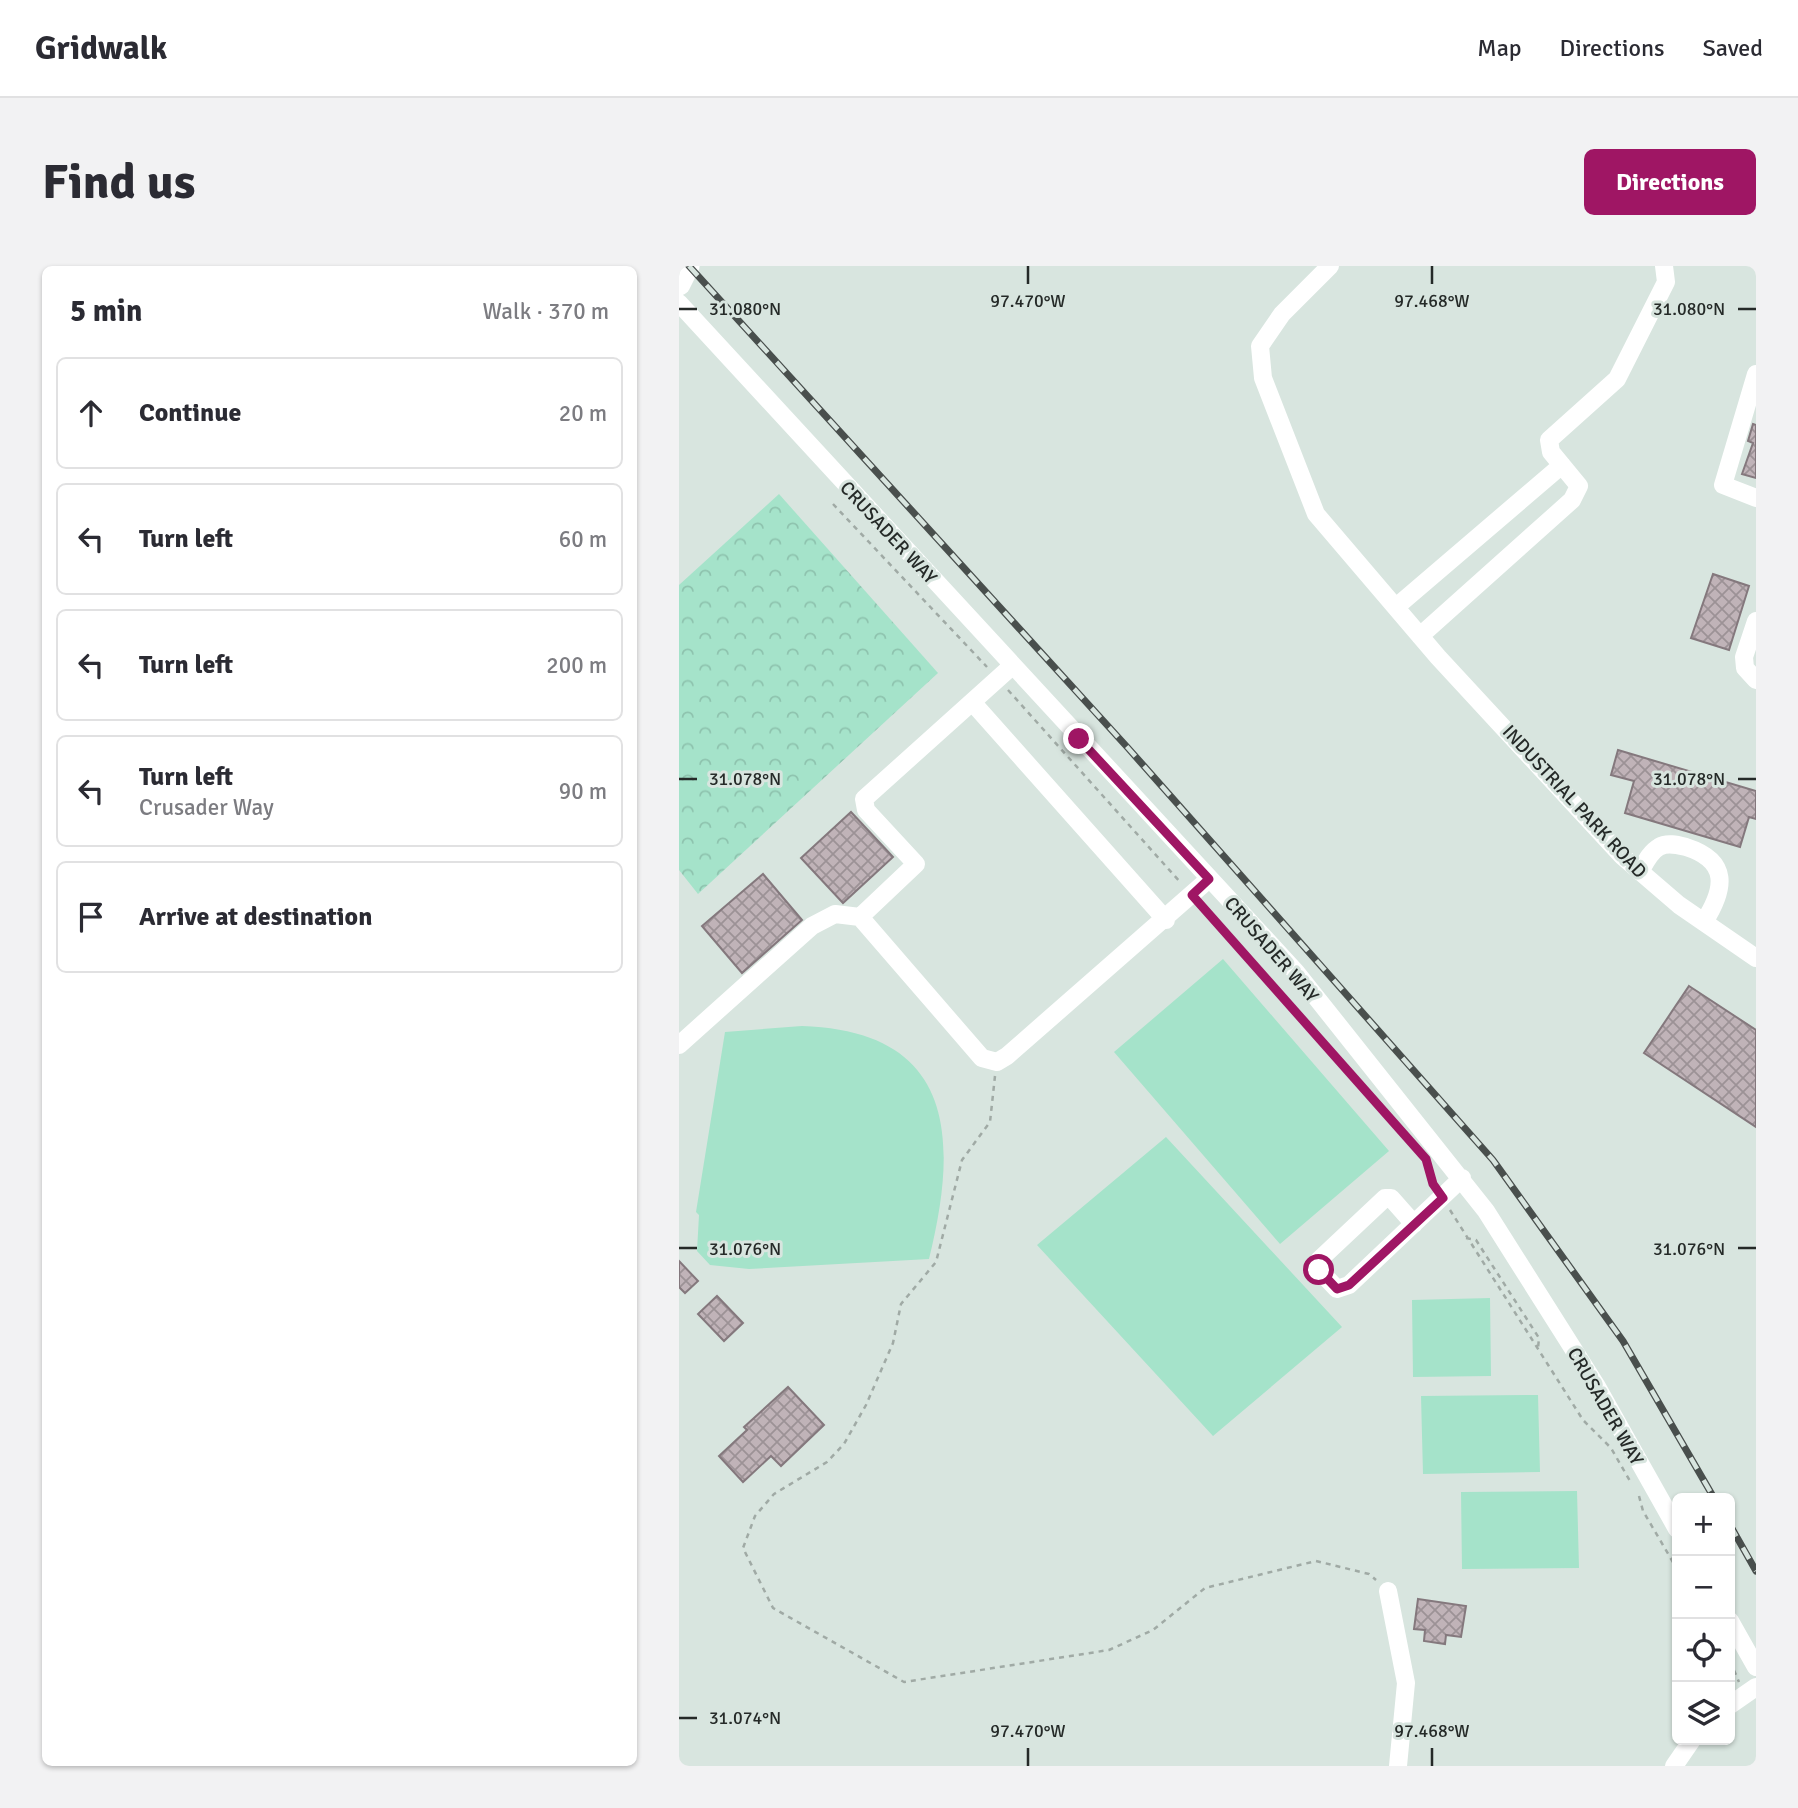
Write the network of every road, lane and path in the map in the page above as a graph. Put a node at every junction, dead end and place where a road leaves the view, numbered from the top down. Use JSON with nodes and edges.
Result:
{"nodes":[{"id":1,"x":688,"y":266,"type":"edge"},
{"id":2,"x":1330,"y":266,"type":"edge"},
{"id":3,"x":1664,"y":266,"type":"edge"},
{"id":4,"x":679,"y":284,"type":"edge"},
{"id":5,"x":679,"y":303,"type":"edge"},
{"id":6,"x":1756,"y":374,"type":"edge"},
{"id":7,"x":1562,"y":465,"type":"junction"},
{"id":8,"x":1756,"y":498,"type":"edge"},
{"id":9,"x":833,"y":504,"type":"dead end"},
{"id":10,"x":1396,"y":607,"type":"junction"},
{"id":11,"x":1756,"y":621,"type":"edge"},
{"id":12,"x":1420,"y":636,"type":"junction"},
{"id":13,"x":1012,"y":666,"type":"junction"},
{"id":14,"x":998,"y":679,"type":"junction"},
{"id":15,"x":1756,"y":680,"type":"edge"},
{"id":16,"x":973,"y":704,"type":"junction"},
{"id":17,"x":1640,"y":872,"type":"junction"},
{"id":18,"x":1209,"y":879,"type":"junction"},
{"id":19,"x":1192,"y":895,"type":"junction"},
{"id":20,"x":860,"y":917,"type":"junction"},
{"id":21,"x":1166,"y":920,"type":"junction"},
{"id":22,"x":1704,"y":922,"type":"junction"},
{"id":23,"x":1756,"y":958,"type":"edge"},
{"id":24,"x":679,"y":1045,"type":"edge"},
{"id":25,"x":997,"y":1062,"type":"junction"},
{"id":26,"x":1401,"y":1131,"type":"dead end"},
{"id":27,"x":1426,"y":1159,"type":"dead end"},
{"id":28,"x":1462,"y":1178,"type":"junction"},
{"id":29,"x":1443,"y":1198,"type":"junction"},
{"id":30,"x":1414,"y":1224,"type":"junction"},
{"id":31,"x":1466,"y":1238,"type":"junction"},
{"id":32,"x":1538,"y":1350,"type":"junction"},
{"id":33,"x":1632,"y":1483,"type":"dead end"},
{"id":34,"x":1639,"y":1495,"type":"dead end"},
{"id":35,"x":1672,"y":1520,"type":"edge"},
{"id":36,"x":1672,"y":1560,"type":"edge"},
{"id":37,"x":1388,"y":1591,"type":"joint"},
{"id":38,"x":1735,"y":1630,"type":"edge"},
{"id":39,"x":1756,"y":1667,"type":"edge"},
{"id":40,"x":1735,"y":1668,"type":"edge"},
{"id":41,"x":1751,"y":1691,"type":"edge"},
{"id":42,"x":1735,"y":1702,"type":"edge"},
{"id":43,"x":1689,"y":1745,"type":"edge"},
{"id":44,"x":1398,"y":1766,"type":"edge"},
{"id":45,"x":1674,"y":1766,"type":"edge"}],
"edges":[{"from":1,"to":4,"type":"main road"},
{"from":2,"to":10,"type":"street","name":"INDUSTRIAL PARK ROAD"},
{"from":3,"to":7,"type":"street"},
{"from":5,"to":13,"type":"street","name":"CRUSADER WAY"},
{"from":6,"to":8,"type":"street"},
{"from":7,"to":10,"type":"street"},
{"from":7,"to":12,"type":"street"},
{"from":9,"to":14,"type":"path"},
{"from":10,"to":12,"type":"street","name":"INDUSTRIAL PARK ROAD"},
{"from":11,"to":15,"type":"street"},
{"from":12,"to":17,"type":"street","name":"INDUSTRIAL PARK ROAD"},
{"from":13,"to":14,"type":"street"},
{"from":13,"to":18,"type":"street","name":"CRUSADER WAY"},
{"from":14,"to":16,"type":"street"},
{"from":14,"to":19,"type":"path"},
{"from":16,"to":20,"type":"street"},
{"from":16,"to":21,"type":"street"},
{"from":17,"to":22,"type":"street","name":"INDUSTRIAL PARK ROAD"},
{"from":17,"to":22,"type":"street"},
{"from":18,"to":19,"type":"street"},
{"from":18,"to":28,"type":"street","name":"CRUSADER WAY"},
{"from":19,"to":21,"type":"street"},
{"from":19,"to":26,"type":"path"},
{"from":20,"to":24,"type":"street"},
{"from":20,"to":25,"type":"street"},
{"from":21,"to":25,"type":"street"},
{"from":22,"to":23,"type":"street","name":"INDUSTRIAL PARK ROAD"},
{"from":25,"to":37,"type":"path"},
{"from":27,"to":29,"type":"path"},
{"from":28,"to":29,"type":"street"},
{"from":28,"to":35,"type":"street","name":"CRUSADER WAY"},
{"from":29,"to":30,"type":"street"},
{"from":29,"to":31,"type":"path"},
{"from":30,"to":30,"type":"street"},
{"from":31,"to":32,"type":"path"},
{"from":31,"to":32,"type":"path"},
{"from":32,"to":33,"type":"path"},
{"from":34,"to":36,"type":"path"},
{"from":37,"to":44,"type":"street"},
{"from":38,"to":39,"type":"street"},
{"from":40,"to":41,"type":"path"},
{"from":41,"to":42,"type":"street"},
{"from":43,"to":45,"type":"street"}]}
